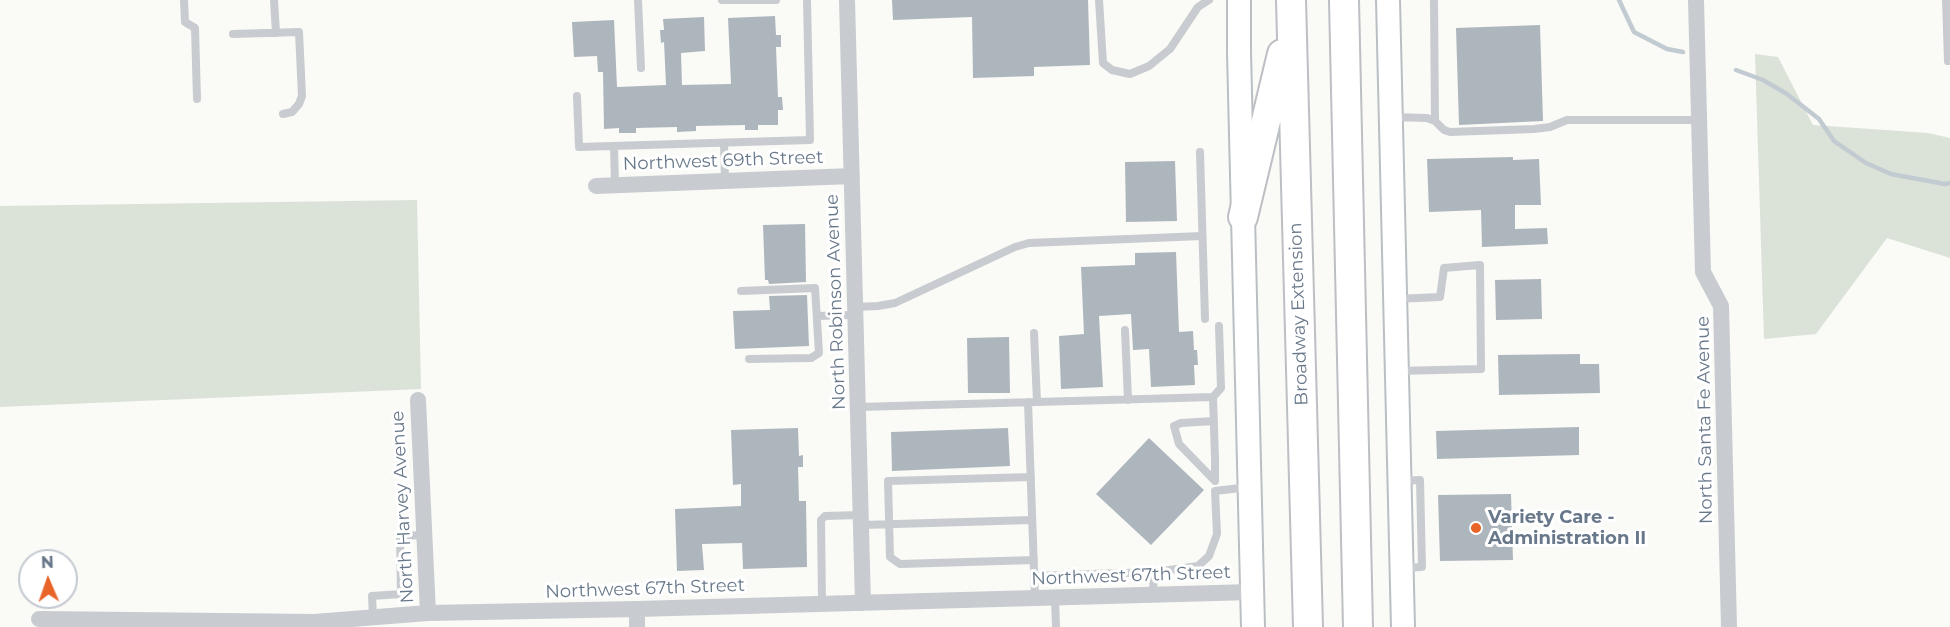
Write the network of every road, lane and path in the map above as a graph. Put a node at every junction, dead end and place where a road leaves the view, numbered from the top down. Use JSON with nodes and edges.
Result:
{"nodes":[{"id":1,"x":184,"y":0,"type":"edge"},
{"id":2,"x":274,"y":0,"type":"edge"},
{"id":3,"x":638,"y":0,"type":"edge"},
{"id":4,"x":722,"y":0,"type":"edge"},
{"id":5,"x":776,"y":0,"type":"edge"},
{"id":6,"x":807,"y":0,"type":"edge"},
{"id":7,"x":847,"y":0,"type":"edge"},
{"id":8,"x":1099,"y":0,"type":"edge"},
{"id":9,"x":1209,"y":0,"type":"edge"},
{"id":10,"x":1239,"y":0,"type":"edge"},
{"id":11,"x":1344,"y":0,"type":"edge"},
{"id":12,"x":1388,"y":0,"type":"edge"},
{"id":13,"x":1434,"y":0,"type":"edge"},
{"id":14,"x":1696,"y":0,"type":"edge"},
{"id":15,"x":1946,"y":0,"type":"edge"},
{"id":16,"x":1291,"y":8,"type":"edge"},
{"id":17,"x":276,"y":33,"type":"junction"},
{"id":18,"x":233,"y":34,"type":"dead end"},
{"id":19,"x":1948,"y":62,"type":"dead end"},
{"id":20,"x":641,"y":68,"type":"dead end"},
{"id":21,"x":577,"y":96,"type":"dead end"},
{"id":22,"x":197,"y":99,"type":"dead end"},
{"id":23,"x":283,"y":114,"type":"dead end"},
{"id":24,"x":1391,"y":117,"type":"junction"},
{"id":25,"x":1700,"y":120,"type":"junction"},
{"id":26,"x":1435,"y":121,"type":"junction"},
{"id":27,"x":724,"y":142,"type":"junction"},
{"id":28,"x":614,"y":146,"type":"junction"},
{"id":29,"x":1200,"y":152,"type":"dead end"},
{"id":30,"x":852,"y":176,"type":"junction"},
{"id":31,"x":725,"y":181,"type":"junction"},
{"id":32,"x":615,"y":185,"type":"junction"},
{"id":33,"x":596,"y":186,"type":"dead end"},
{"id":34,"x":1243,"y":217,"type":"junction"},
{"id":35,"x":1202,"y":236,"type":"junction"},
{"id":36,"x":741,"y":291,"type":"dead end"},
{"id":37,"x":1395,"y":298,"type":"junction"},
{"id":38,"x":856,"y":311,"type":"junction"},
{"id":39,"x":817,"y":316,"type":"junction"},
{"id":40,"x":1205,"y":319,"type":"dead end"},
{"id":41,"x":1219,"y":326,"type":"dead end"},
{"id":42,"x":1125,"y":330,"type":"dead end"},
{"id":43,"x":1034,"y":333,"type":"dead end"},
{"id":44,"x":749,"y":359,"type":"dead end"},
{"id":45,"x":1397,"y":371,"type":"junction"},
{"id":46,"x":1213,"y":397,"type":"junction"},
{"id":47,"x":418,"y":400,"type":"dead end"},
{"id":48,"x":1128,"y":400,"type":"junction"},
{"id":49,"x":1032,"y":402,"type":"junction"},
{"id":50,"x":859,"y":407,"type":"junction"},
{"id":51,"x":1214,"y":421,"type":"junction"},
{"id":52,"x":1031,"y":477,"type":"junction"},
{"id":53,"x":1215,"y":481,"type":"junction"},
{"id":54,"x":1250,"y":487,"type":"junction"},
{"id":55,"x":1215,"y":491,"type":"junction"},
{"id":56,"x":862,"y":520,"type":"junction"},
{"id":57,"x":1032,"y":520,"type":"junction"},
{"id":58,"x":889,"y":524,"type":"junction"},
{"id":59,"x":425,"y":535,"type":"junction"},
{"id":60,"x":1034,"y":560,"type":"junction"},
{"id":61,"x":1155,"y":572,"type":"junction"},
{"id":62,"x":1034,"y":576,"type":"junction"},
{"id":63,"x":1252,"y":592,"type":"junction"},
{"id":64,"x":1152,"y":595,"type":"junction"},
{"id":65,"x":1035,"y":598,"type":"junction"},
{"id":66,"x":1055,"y":598,"type":"junction"},
{"id":67,"x":822,"y":603,"type":"junction"},
{"id":68,"x":863,"y":603,"type":"junction"},
{"id":69,"x":637,"y":609,"type":"junction"},
{"id":70,"x":428,"y":613,"type":"junction"},
{"id":71,"x":373,"y":617,"type":"junction"},
{"id":72,"x":39,"y":619,"type":"dead end"},
{"id":73,"x":314,"y":624,"type":"edge"},
{"id":74,"x":637,"y":627,"type":"edge"},
{"id":75,"x":1056,"y":627,"type":"edge"},
{"id":76,"x":1253,"y":627,"type":"edge"},
{"id":77,"x":1308,"y":627,"type":"edge"},
{"id":78,"x":1358,"y":627,"type":"edge"},
{"id":79,"x":1403,"y":627,"type":"edge"},
{"id":80,"x":1730,"y":627,"type":"edge"}],
"edges":[{"from":1,"to":22,"type":"lane"},
{"from":2,"to":17,"type":"lane"},
{"from":3,"to":20,"type":"lane"},
{"from":4,"to":5,"type":"lane"},
{"from":6,"to":27,"type":"lane"},
{"from":7,"to":30,"type":"street","name":"North Robinson Avenue"},
{"from":8,"to":9,"type":"lane"},
{"from":10,"to":34,"type":"main road"},
{"from":11,"to":78,"type":"highway"},
{"from":12,"to":24,"type":"main road"},
{"from":13,"to":26,"type":"lane"},
{"from":14,"to":25,"type":"street","name":"North Santa Fe Avenue"},
{"from":15,"to":19,"type":"lane"},
{"from":16,"to":34,"type":"highway"},
{"from":16,"to":77,"type":"highway","name":"Broadway Extension"},
{"from":17,"to":18,"type":"lane"},
{"from":17,"to":23,"type":"lane"},
{"from":21,"to":28,"type":"lane"},
{"from":24,"to":26,"type":"lane"},
{"from":24,"to":37,"type":"main road"},
{"from":25,"to":26,"type":"lane"},
{"from":25,"to":80,"type":"street","name":"North Santa Fe Avenue"},
{"from":27,"to":28,"type":"lane"},
{"from":27,"to":31,"type":"lane"},
{"from":28,"to":32,"type":"lane"},
{"from":29,"to":35,"type":"lane"},
{"from":30,"to":31,"type":"street","name":"Northwest 69th Street"},
{"from":30,"to":38,"type":"street","name":"North Robinson Avenue"},
{"from":31,"to":32,"type":"street","name":"Northwest 69th Street"},
{"from":32,"to":33,"type":"street","name":"Northwest 69th Street"},
{"from":34,"to":54,"type":"main road"},
{"from":35,"to":38,"type":"lane"},
{"from":35,"to":40,"type":"lane"},
{"from":36,"to":39,"type":"lane"},
{"from":37,"to":45,"type":"main road"},
{"from":37,"to":45,"type":"lane"},
{"from":38,"to":39,"type":"lane"},
{"from":38,"to":50,"type":"street","name":"North Robinson Avenue"},
{"from":39,"to":44,"type":"lane"},
{"from":41,"to":46,"type":"lane"},
{"from":42,"to":48,"type":"lane"},
{"from":43,"to":49,"type":"lane"},
{"from":45,"to":79,"type":"main road"},
{"from":46,"to":48,"type":"lane"},
{"from":46,"to":51,"type":"lane"},
{"from":47,"to":59,"type":"street","name":"North Harvey Avenue"},
{"from":48,"to":49,"type":"lane"},
{"from":49,"to":50,"type":"lane"},
{"from":49,"to":52,"type":"lane"},
{"from":50,"to":56,"type":"street","name":"North Robinson Avenue"},
{"from":51,"to":53,"type":"lane"},
{"from":51,"to":53,"type":"lane"},
{"from":52,"to":57,"type":"lane"},
{"from":52,"to":58,"type":"lane"},
{"from":53,"to":55,"type":"lane"},
{"from":54,"to":55,"type":"lane"},
{"from":54,"to":63,"type":"main road"},
{"from":55,"to":61,"type":"lane"},
{"from":56,"to":58,"type":"lane"},
{"from":56,"to":67,"type":"lane"},
{"from":56,"to":68,"type":"street","name":"North Robinson Avenue"},
{"from":57,"to":58,"type":"lane"},
{"from":57,"to":60,"type":"lane"},
{"from":58,"to":60,"type":"lane"},
{"from":59,"to":70,"type":"street","name":"North Harvey Avenue"},
{"from":59,"to":71,"type":"lane"},
{"from":60,"to":62,"type":"lane"},
{"from":61,"to":62,"type":"lane"},
{"from":61,"to":64,"type":"lane"},
{"from":62,"to":65,"type":"lane"},
{"from":63,"to":64,"type":"street","name":"Northwest 67th Street"},
{"from":63,"to":76,"type":"main road"},
{"from":64,"to":66,"type":"street","name":"Northwest 67th Street"},
{"from":65,"to":66,"type":"street","name":"Northwest 67th Street"},
{"from":65,"to":68,"type":"street","name":"Northwest 67th Street"},
{"from":66,"to":75,"type":"lane"},
{"from":67,"to":68,"type":"street","name":"Northwest 67th Street"},
{"from":67,"to":69,"type":"street","name":"Northwest 67th Street"},
{"from":69,"to":70,"type":"street","name":"Northwest 67th Street"},
{"from":69,"to":74,"type":"street"},
{"from":70,"to":71,"type":"street","name":"Northwest 67th Street"},
{"from":71,"to":73,"type":"street","name":"Northwest 67th Street"},
{"from":72,"to":73,"type":"street","name":"Northwest 67th Street"}]}
